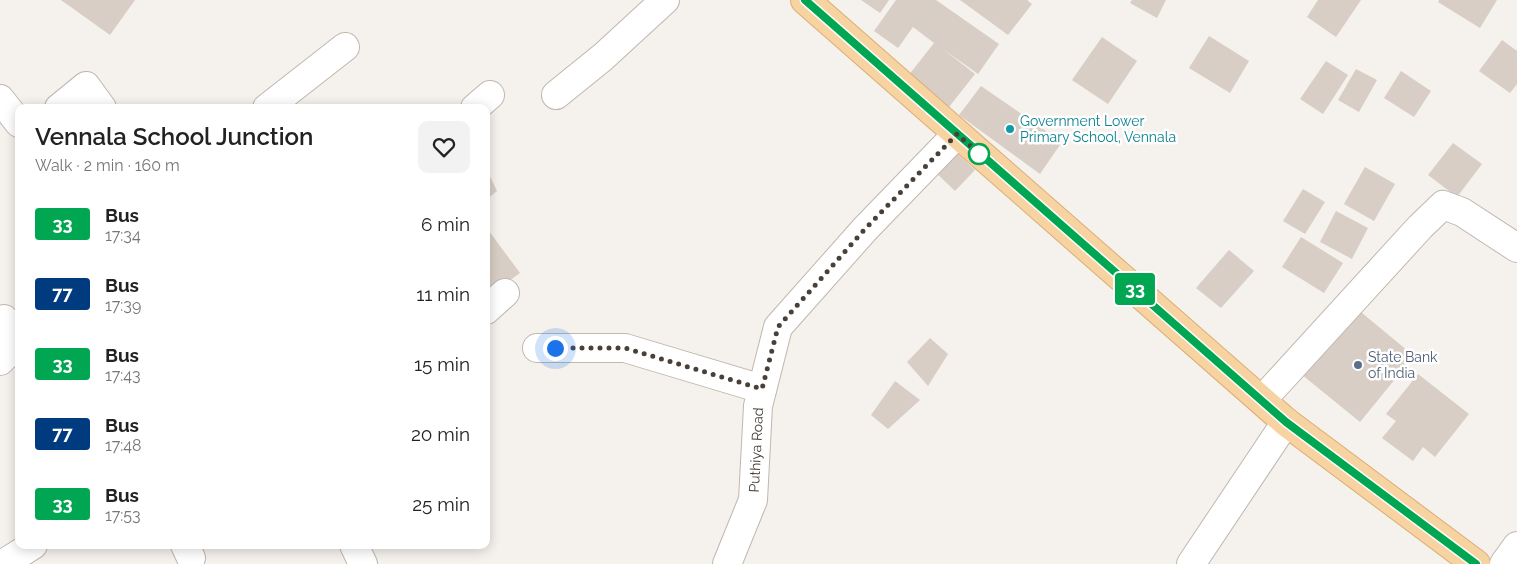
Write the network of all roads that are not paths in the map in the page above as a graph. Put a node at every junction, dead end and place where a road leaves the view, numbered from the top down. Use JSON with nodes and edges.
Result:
{"nodes":[{"id":1,"x":664,"y":0,"type":"edge"},
{"id":2,"x":805,"y":0,"type":"edge"},
{"id":3,"x":345,"y":47,"type":"dead end"},
{"id":4,"x":556,"y":95,"type":"dead end"},
{"id":5,"x":1,"y":101,"type":"edge"},
{"id":6,"x":64,"y":104,"type":"edge"},
{"id":7,"x":99,"y":104,"type":"edge"},
{"id":8,"x":272,"y":104,"type":"edge"},
{"id":9,"x":15,"y":118,"type":"edge"},
{"id":10,"x":957,"y":134,"type":"junction"},
{"id":11,"x":1517,"y":248,"type":"edge"},
{"id":12,"x":4,"y":319,"type":"dead end"},
{"id":13,"x":537,"y":348,"type":"dead end"},
{"id":14,"x":0,"y":361,"type":"edge"},
{"id":15,"x":762,"y":389,"type":"junction"},
{"id":16,"x":1262,"y":400,"type":"junction"},
{"id":17,"x":1286,"y":422,"type":"junction"},
{"id":18,"x":1517,"y":546,"type":"edge"},
{"id":19,"x":27,"y":549,"type":"edge"},
{"id":20,"x":356,"y":549,"type":"edge"},
{"id":21,"x":1469,"y":562,"type":"edge"},
{"id":22,"x":3,"y":564,"type":"edge"},
{"id":23,"x":363,"y":564,"type":"edge"},
{"id":24,"x":727,"y":564,"type":"edge"},
{"id":25,"x":1191,"y":564,"type":"edge"},
{"id":26,"x":1504,"y":564,"type":"edge"}],
"edges":[{"from":1,"to":4,"type":"street"},
{"from":2,"to":10,"type":"main road"},
{"from":3,"to":8,"type":"street"},
{"from":5,"to":9,"type":"street"},
{"from":6,"to":7,"type":"street"},
{"from":10,"to":15,"type":"street","name":"Puthiya Road"},
{"from":10,"to":16,"type":"main road"},
{"from":11,"to":16,"type":"street"},
{"from":12,"to":14,"type":"street"},
{"from":13,"to":15,"type":"street"},
{"from":15,"to":24,"type":"street","name":"Puthiya Road"},
{"from":16,"to":17,"type":"main road"},
{"from":17,"to":21,"type":"main road"},
{"from":17,"to":25,"type":"street"},
{"from":18,"to":26,"type":"street"},
{"from":19,"to":22,"type":"street"},
{"from":20,"to":23,"type":"street"}]}
